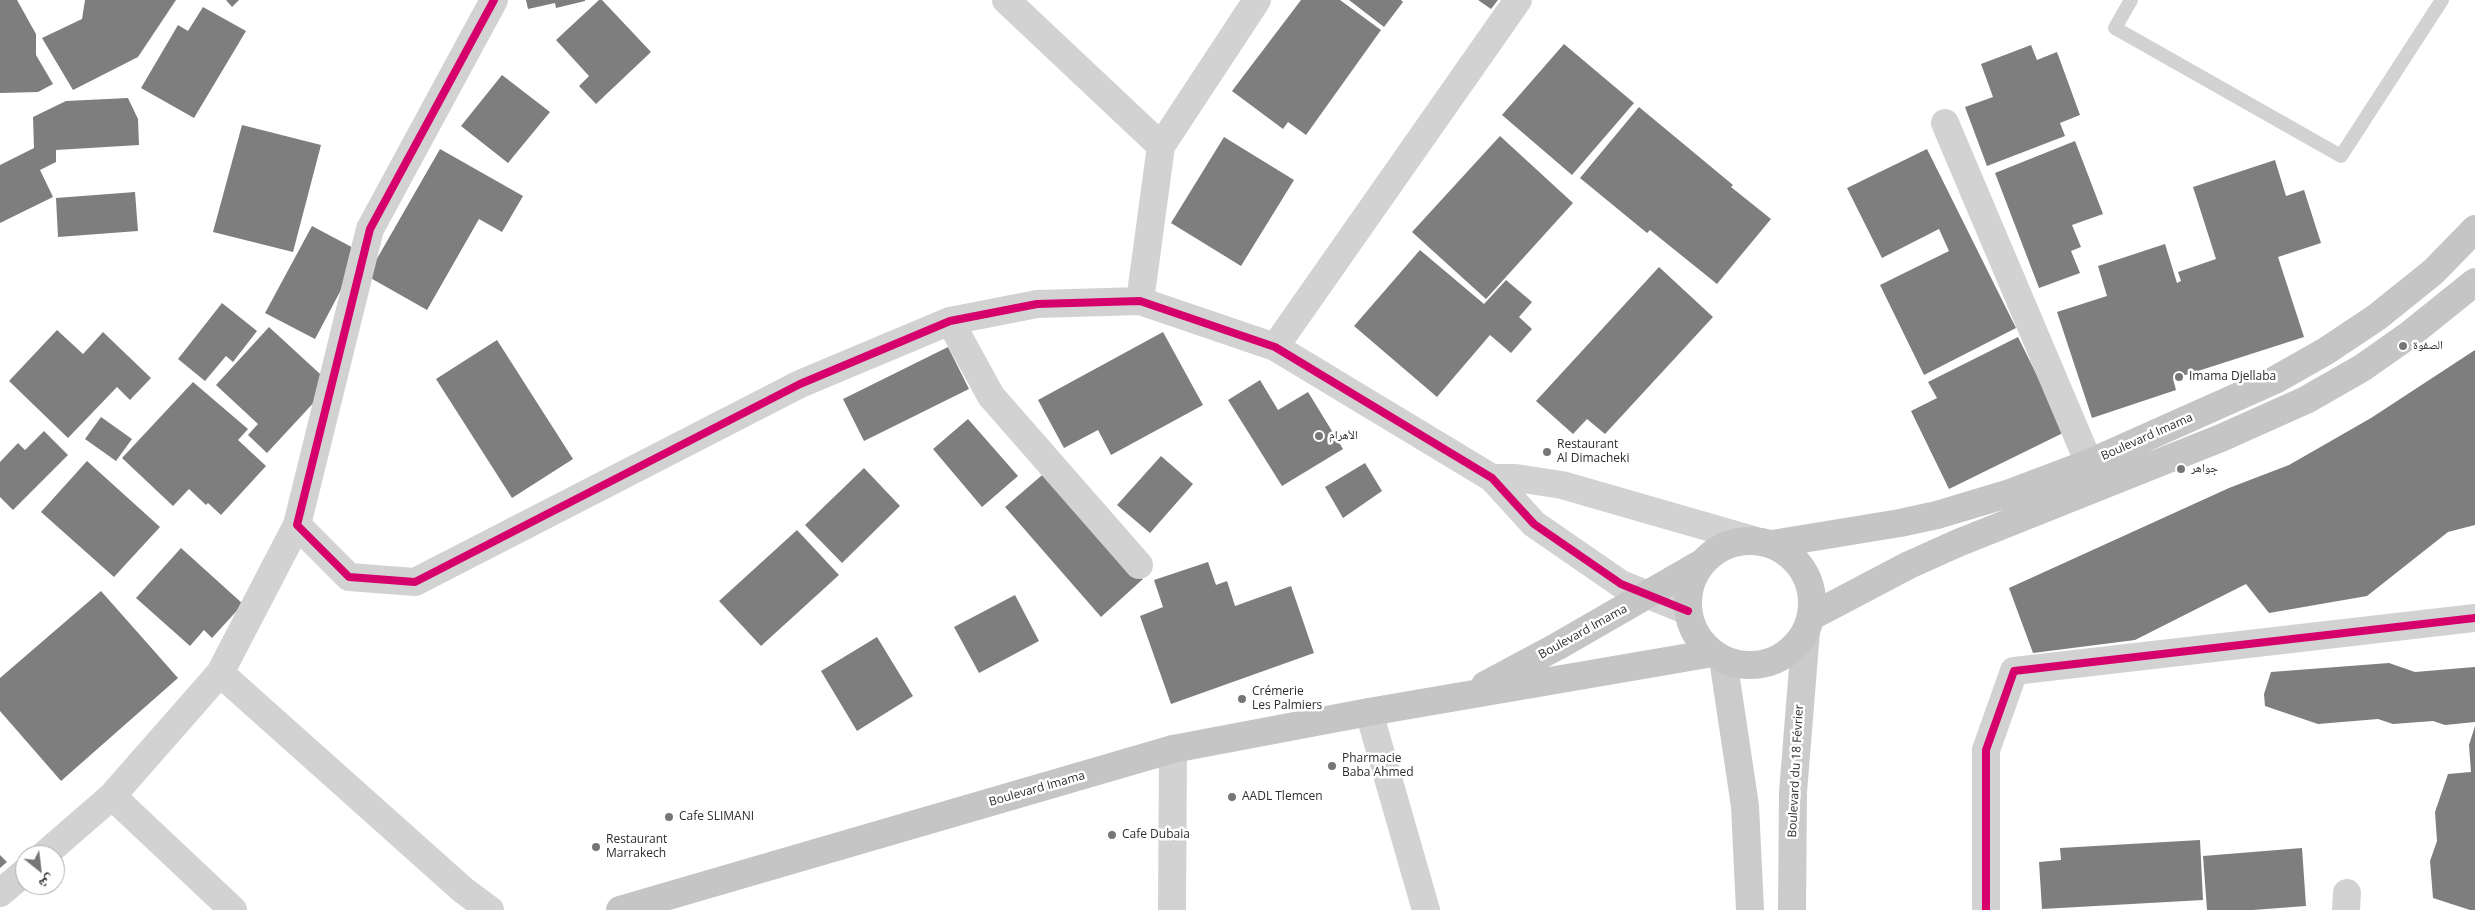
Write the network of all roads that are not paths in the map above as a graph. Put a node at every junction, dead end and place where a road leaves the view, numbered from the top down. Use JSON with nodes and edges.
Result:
{"nodes":[{"id":1,"x":494,"y":0,"type":"edge"},
{"id":2,"x":1006,"y":0,"type":"edge"},
{"id":3,"x":1257,"y":0,"type":"edge"},
{"id":4,"x":1518,"y":0,"type":"edge"},
{"id":5,"x":2132,"y":0,"type":"edge"},
{"id":6,"x":2442,"y":0,"type":"edge"},
{"id":7,"x":1945,"y":123,"type":"dead end"},
{"id":8,"x":1161,"y":146,"type":"junction"},
{"id":9,"x":2473,"y":235,"type":"edge"},
{"id":10,"x":2475,"y":282,"type":"edge"},
{"id":11,"x":1140,"y":301,"type":"junction"},
{"id":12,"x":950,"y":320,"type":"junction"},
{"id":13,"x":1275,"y":347,"type":"junction"},
{"id":14,"x":2089,"y":463,"type":"junction"},
{"id":15,"x":1492,"y":478,"type":"junction"},
{"id":16,"x":296,"y":525,"type":"junction"},
{"id":17,"x":1762,"y":542,"type":"junction"},
{"id":18,"x":1702,"y":563,"type":"junction"},
{"id":19,"x":1139,"y":566,"type":"dead end"},
{"id":20,"x":1649,"y":596,"type":"junction"},
{"id":21,"x":1688,"y":610,"type":"junction"},
{"id":22,"x":2475,"y":618,"type":"edge"},
{"id":23,"x":1809,"y":624,"type":"junction"},
{"id":24,"x":1718,"y":656,"type":"junction"},
{"id":25,"x":220,"y":673,"type":"junction"},
{"id":26,"x":1461,"y":697,"type":"junction"},
{"id":27,"x":1369,"y":712,"type":"junction"},
{"id":28,"x":1173,"y":749,"type":"junction"},
{"id":29,"x":112,"y":796,"type":"junction"},
{"id":30,"x":56,"y":845,"type":"edge"},
{"id":31,"x":15,"y":880,"type":"edge"},
{"id":32,"x":0,"y":893,"type":"edge"},
{"id":33,"x":233,"y":910,"type":"edge"},
{"id":34,"x":490,"y":910,"type":"edge"},
{"id":35,"x":620,"y":910,"type":"edge"},
{"id":36,"x":1172,"y":910,"type":"edge"},
{"id":37,"x":1426,"y":910,"type":"edge"},
{"id":38,"x":1750,"y":910,"type":"edge"},
{"id":39,"x":1792,"y":910,"type":"edge"},
{"id":40,"x":1986,"y":910,"type":"edge"}],
"edges":[{"from":1,"to":16,"type":"street"},
{"from":2,"to":8,"type":"street"},
{"from":3,"to":8,"type":"street"},
{"from":4,"to":13,"type":"street"},
{"from":5,"to":6,"type":"lane"},
{"from":7,"to":14,"type":"street"},
{"from":8,"to":11,"type":"street"},
{"from":9,"to":14,"type":"main road","name":"Boulevard Imama"},
{"from":10,"to":23,"type":"main road"},
{"from":11,"to":12,"type":"street"},
{"from":11,"to":13,"type":"street"},
{"from":12,"to":16,"type":"street"},
{"from":12,"to":19,"type":"street"},
{"from":13,"to":15,"type":"street"},
{"from":14,"to":17,"type":"main road","name":"Boulevard Imama"},
{"from":15,"to":17,"type":"street"},
{"from":15,"to":20,"type":"street"},
{"from":16,"to":25,"type":"street"},
{"from":17,"to":18,"type":"main road"},
{"from":17,"to":23,"type":"main road"},
{"from":18,"to":20,"type":"main road","name":"Boulevard Imama"},
{"from":18,"to":21,"type":"main road"},
{"from":20,"to":21,"type":"street"},
{"from":20,"to":26,"type":"main road","name":"Boulevard Imama"},
{"from":21,"to":24,"type":"main road"},
{"from":22,"to":40,"type":"street"},
{"from":23,"to":24,"type":"main road"},
{"from":23,"to":39,"type":"main road","name":"Boulevard du 18 Février"},
{"from":24,"to":26,"type":"main road","name":"Boulevard Imama"},
{"from":24,"to":38,"type":"main road"},
{"from":25,"to":29,"type":"street"},
{"from":25,"to":34,"type":"street"},
{"from":26,"to":27,"type":"main road","name":"Boulevard Imama"},
{"from":27,"to":28,"type":"main road","name":"Boulevard Imama"},
{"from":27,"to":37,"type":"street"},
{"from":28,"to":35,"type":"main road","name":"Boulevard Imama"},
{"from":28,"to":36,"type":"street"},
{"from":29,"to":30,"type":"street"},
{"from":29,"to":33,"type":"street"},
{"from":31,"to":32,"type":"street"}]}
